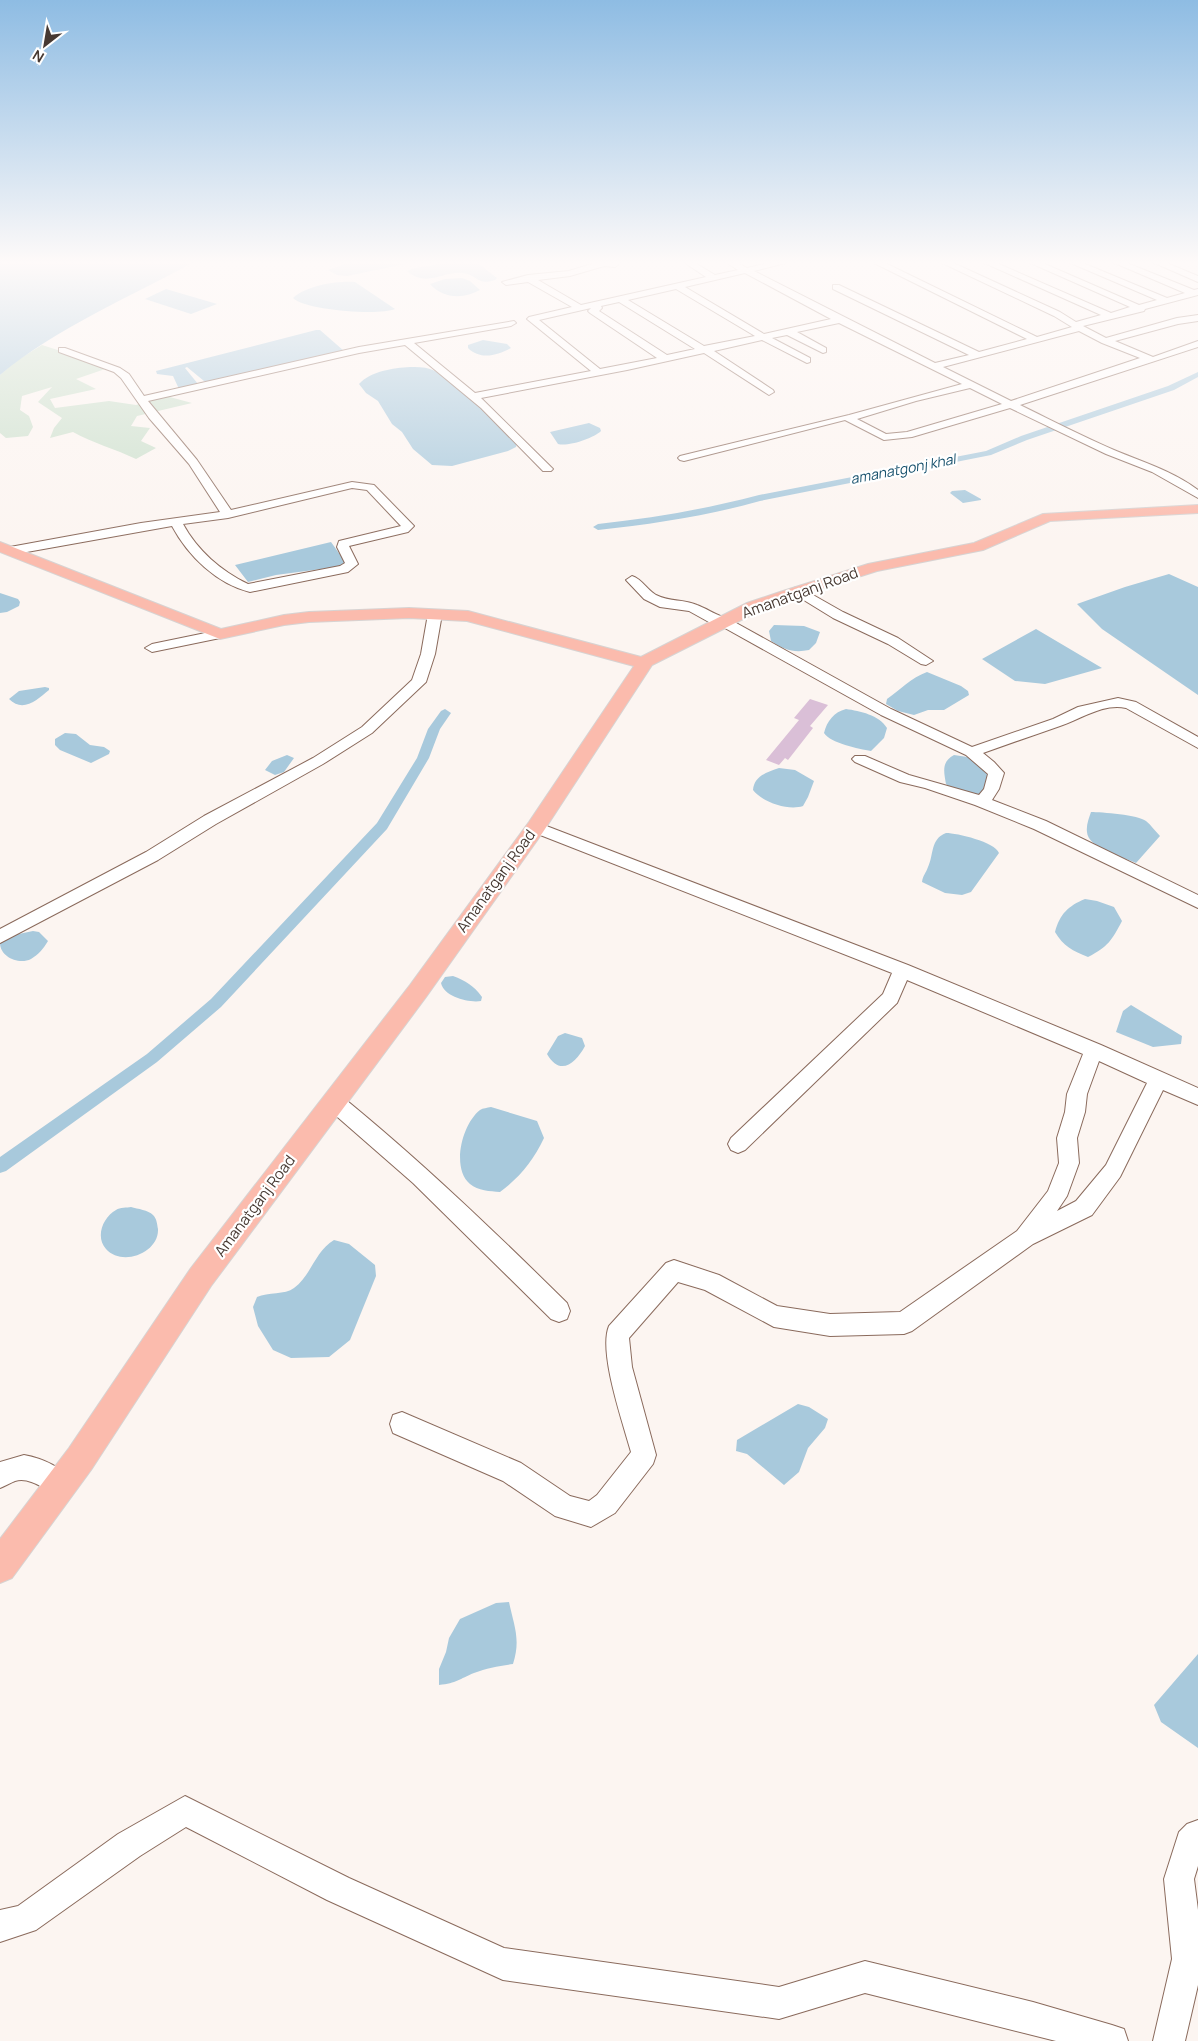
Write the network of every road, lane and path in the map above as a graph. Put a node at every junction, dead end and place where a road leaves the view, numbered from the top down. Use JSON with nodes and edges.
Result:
{"nodes":[{"id":1,"x":79,"y":356,"type":"edge"},
{"id":2,"x":332,"y":356,"type":"edge"},
{"id":3,"x":425,"y":356,"type":"edge"},
{"id":4,"x":578,"y":356,"type":"edge"},
{"id":5,"x":661,"y":356,"type":"edge"},
{"id":6,"x":673,"y":356,"type":"edge"},
{"id":7,"x":714,"y":356,"type":"edge"},
{"id":8,"x":800,"y":356,"type":"edge"},
{"id":9,"x":912,"y":356,"type":"edge"},
{"id":10,"x":972,"y":356,"type":"edge"},
{"id":11,"x":1144,"y":356,"type":"edge"},
{"id":12,"x":1164,"y":356,"type":"edge"},
{"id":13,"x":664,"y":358,"type":"junction"},
{"id":14,"x":807,"y":360,"type":"dead end"},
{"id":15,"x":1153,"y":360,"type":"junction"},
{"id":16,"x":933,"y":367,"type":"junction"},
{"id":17,"x":598,"y":372,"type":"junction"},
{"id":18,"x":971,"y":385,"type":"junction"},
{"id":19,"x":769,"y":392,"type":"dead end"},
{"id":20,"x":474,"y":396,"type":"junction"},
{"id":21,"x":142,"y":400,"type":"junction"},
{"id":22,"x":1011,"y":403,"type":"junction"},
{"id":23,"x":849,"y":418,"type":"junction"},
{"id":24,"x":684,"y":458,"type":"dead end"},
{"id":25,"x":547,"y":469,"type":"dead end"},
{"id":26,"x":1198,"y":495,"type":"edge"},
{"id":27,"x":1198,"y":509,"type":"edge"},
{"id":28,"x":228,"y":514,"type":"junction"},
{"id":29,"x":176,"y":522,"type":"junction"},
{"id":30,"x":3,"y":549,"type":"edge"},
{"id":31,"x":632,"y":580,"type":"dead end"},
{"id":32,"x":799,"y":590,"type":"junction"},
{"id":33,"x":435,"y":614,"type":"junction"},
{"id":34,"x":722,"y":623,"type":"junction"},
{"id":35,"x":220,"y":634,"type":"junction"},
{"id":36,"x":152,"y":648,"type":"dead end"},
{"id":37,"x":926,"y":661,"type":"dead end"},
{"id":38,"x":644,"y":663,"type":"junction"},
{"id":39,"x":1198,"y":744,"type":"edge"},
{"id":40,"x":971,"y":752,"type":"junction"},
{"id":41,"x":860,"y":759,"type":"dead end"},
{"id":42,"x":981,"y":801,"type":"junction"},
{"id":43,"x":536,"y":827,"type":"junction"},
{"id":44,"x":1198,"y":902,"type":"edge"},
{"id":45,"x":0,"y":937,"type":"edge"},
{"id":46,"x":902,"y":970,"type":"junction"},
{"id":47,"x":1094,"y":1050,"type":"junction"},
{"id":48,"x":1159,"y":1079,"type":"junction"},
{"id":49,"x":1198,"y":1097,"type":"edge"},
{"id":50,"x":333,"y":1101,"type":"junction"},
{"id":51,"x":738,"y":1144,"type":"dead end"},
{"id":52,"x":1025,"y":1238,"type":"junction"},
{"id":53,"x":559,"y":1311,"type":"dead end"},
{"id":54,"x":402,"y":1424,"type":"dead end"},
{"id":55,"x":0,"y":1476,"type":"edge"},
{"id":56,"x":60,"y":1484,"type":"junction"},
{"id":57,"x":0,"y":1566,"type":"edge"},
{"id":58,"x":1198,"y":1835,"type":"edge"},
{"id":59,"x":0,"y":1926,"type":"edge"},
{"id":60,"x":1112,"y":2041,"type":"edge"},
{"id":61,"x":1169,"y":2041,"type":"edge"}],
"edges":[{"from":1,"to":21,"type":"street"},
{"from":2,"to":21,"type":"street"},
{"from":3,"to":20,"type":"street"},
{"from":4,"to":17,"type":"street"},
{"from":5,"to":13,"type":"street"},
{"from":6,"to":13,"type":"street"},
{"from":7,"to":19,"type":"street"},
{"from":8,"to":14,"type":"street"},
{"from":9,"to":16,"type":"street"},
{"from":10,"to":16,"type":"street"},
{"from":11,"to":15,"type":"street"},
{"from":12,"to":15,"type":"street"},
{"from":13,"to":17,"type":"street"},
{"from":15,"to":22,"type":"street"},
{"from":16,"to":18,"type":"street"},
{"from":17,"to":20,"type":"street"},
{"from":18,"to":22,"type":"street"},
{"from":18,"to":23,"type":"street"},
{"from":20,"to":25,"type":"street"},
{"from":21,"to":28,"type":"street"},
{"from":22,"to":23,"type":"street"},
{"from":22,"to":26,"type":"street"},
{"from":23,"to":24,"type":"street"},
{"from":27,"to":32,"type":"main road","name":"Amanatganj Road"},
{"from":28,"to":29,"type":"street"},
{"from":28,"to":29,"type":"street"},
{"from":29,"to":30,"type":"street"},
{"from":30,"to":35,"type":"main road"},
{"from":31,"to":34,"type":"street"},
{"from":32,"to":34,"type":"main road","name":"Amanatganj Road"},
{"from":32,"to":37,"type":"street"},
{"from":33,"to":35,"type":"main road"},
{"from":33,"to":38,"type":"main road"},
{"from":33,"to":45,"type":"street"},
{"from":34,"to":38,"type":"main road","name":"Amanatganj Road"},
{"from":34,"to":40,"type":"street"},
{"from":35,"to":36,"type":"street"},
{"from":38,"to":43,"type":"main road","name":"Amanatganj Road"},
{"from":39,"to":40,"type":"street"},
{"from":40,"to":42,"type":"street"},
{"from":41,"to":42,"type":"street"},
{"from":42,"to":44,"type":"street"},
{"from":43,"to":46,"type":"street"},
{"from":43,"to":50,"type":"main road","name":"Amanatganj Road"},
{"from":46,"to":47,"type":"street"},
{"from":46,"to":51,"type":"street"},
{"from":47,"to":48,"type":"street"},
{"from":47,"to":52,"type":"street"},
{"from":48,"to":49,"type":"street"},
{"from":48,"to":52,"type":"street"},
{"from":50,"to":53,"type":"street"},
{"from":50,"to":56,"type":"main road","name":"Amanatganj Road"},
{"from":52,"to":54,"type":"street"},
{"from":55,"to":56,"type":"street"},
{"from":56,"to":57,"type":"main road","name":"Amanatganj Road"},
{"from":58,"to":61,"type":"street"},
{"from":59,"to":60,"type":"street"}]}
